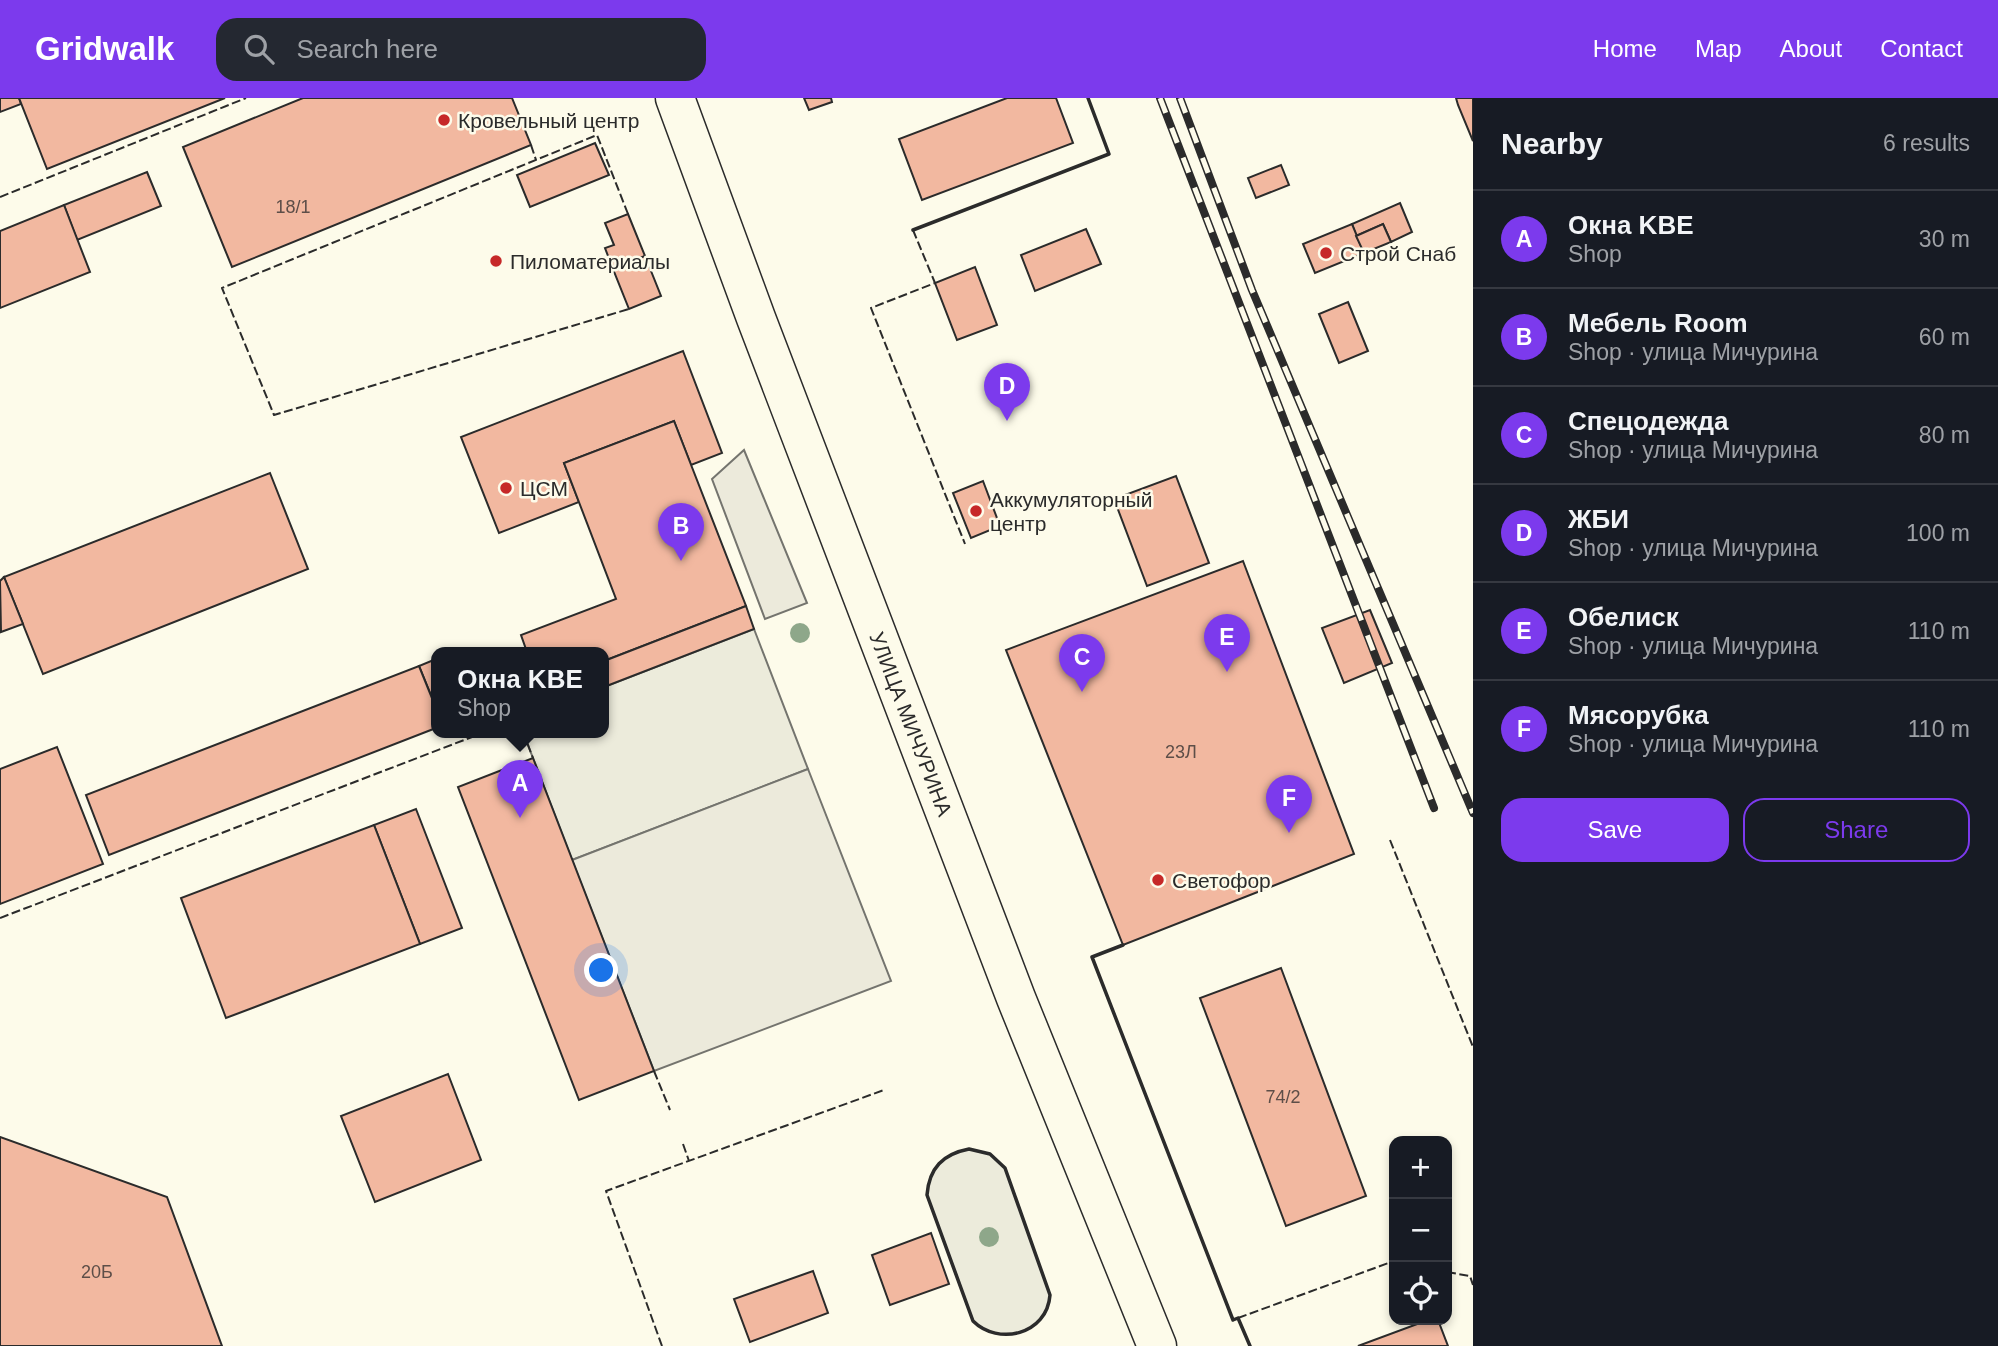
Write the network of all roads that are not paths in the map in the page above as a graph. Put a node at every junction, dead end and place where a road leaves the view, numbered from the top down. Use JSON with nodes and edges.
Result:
{"nodes":[{"id":1,"x":675,"y":98,"type":"edge"},
{"id":2,"x":1157,"y":1346,"type":"edge"}],
"edges":[{"from":1,"to":2,"type":"street","name":"УЛИЦА МИЧУРИНА"}]}
